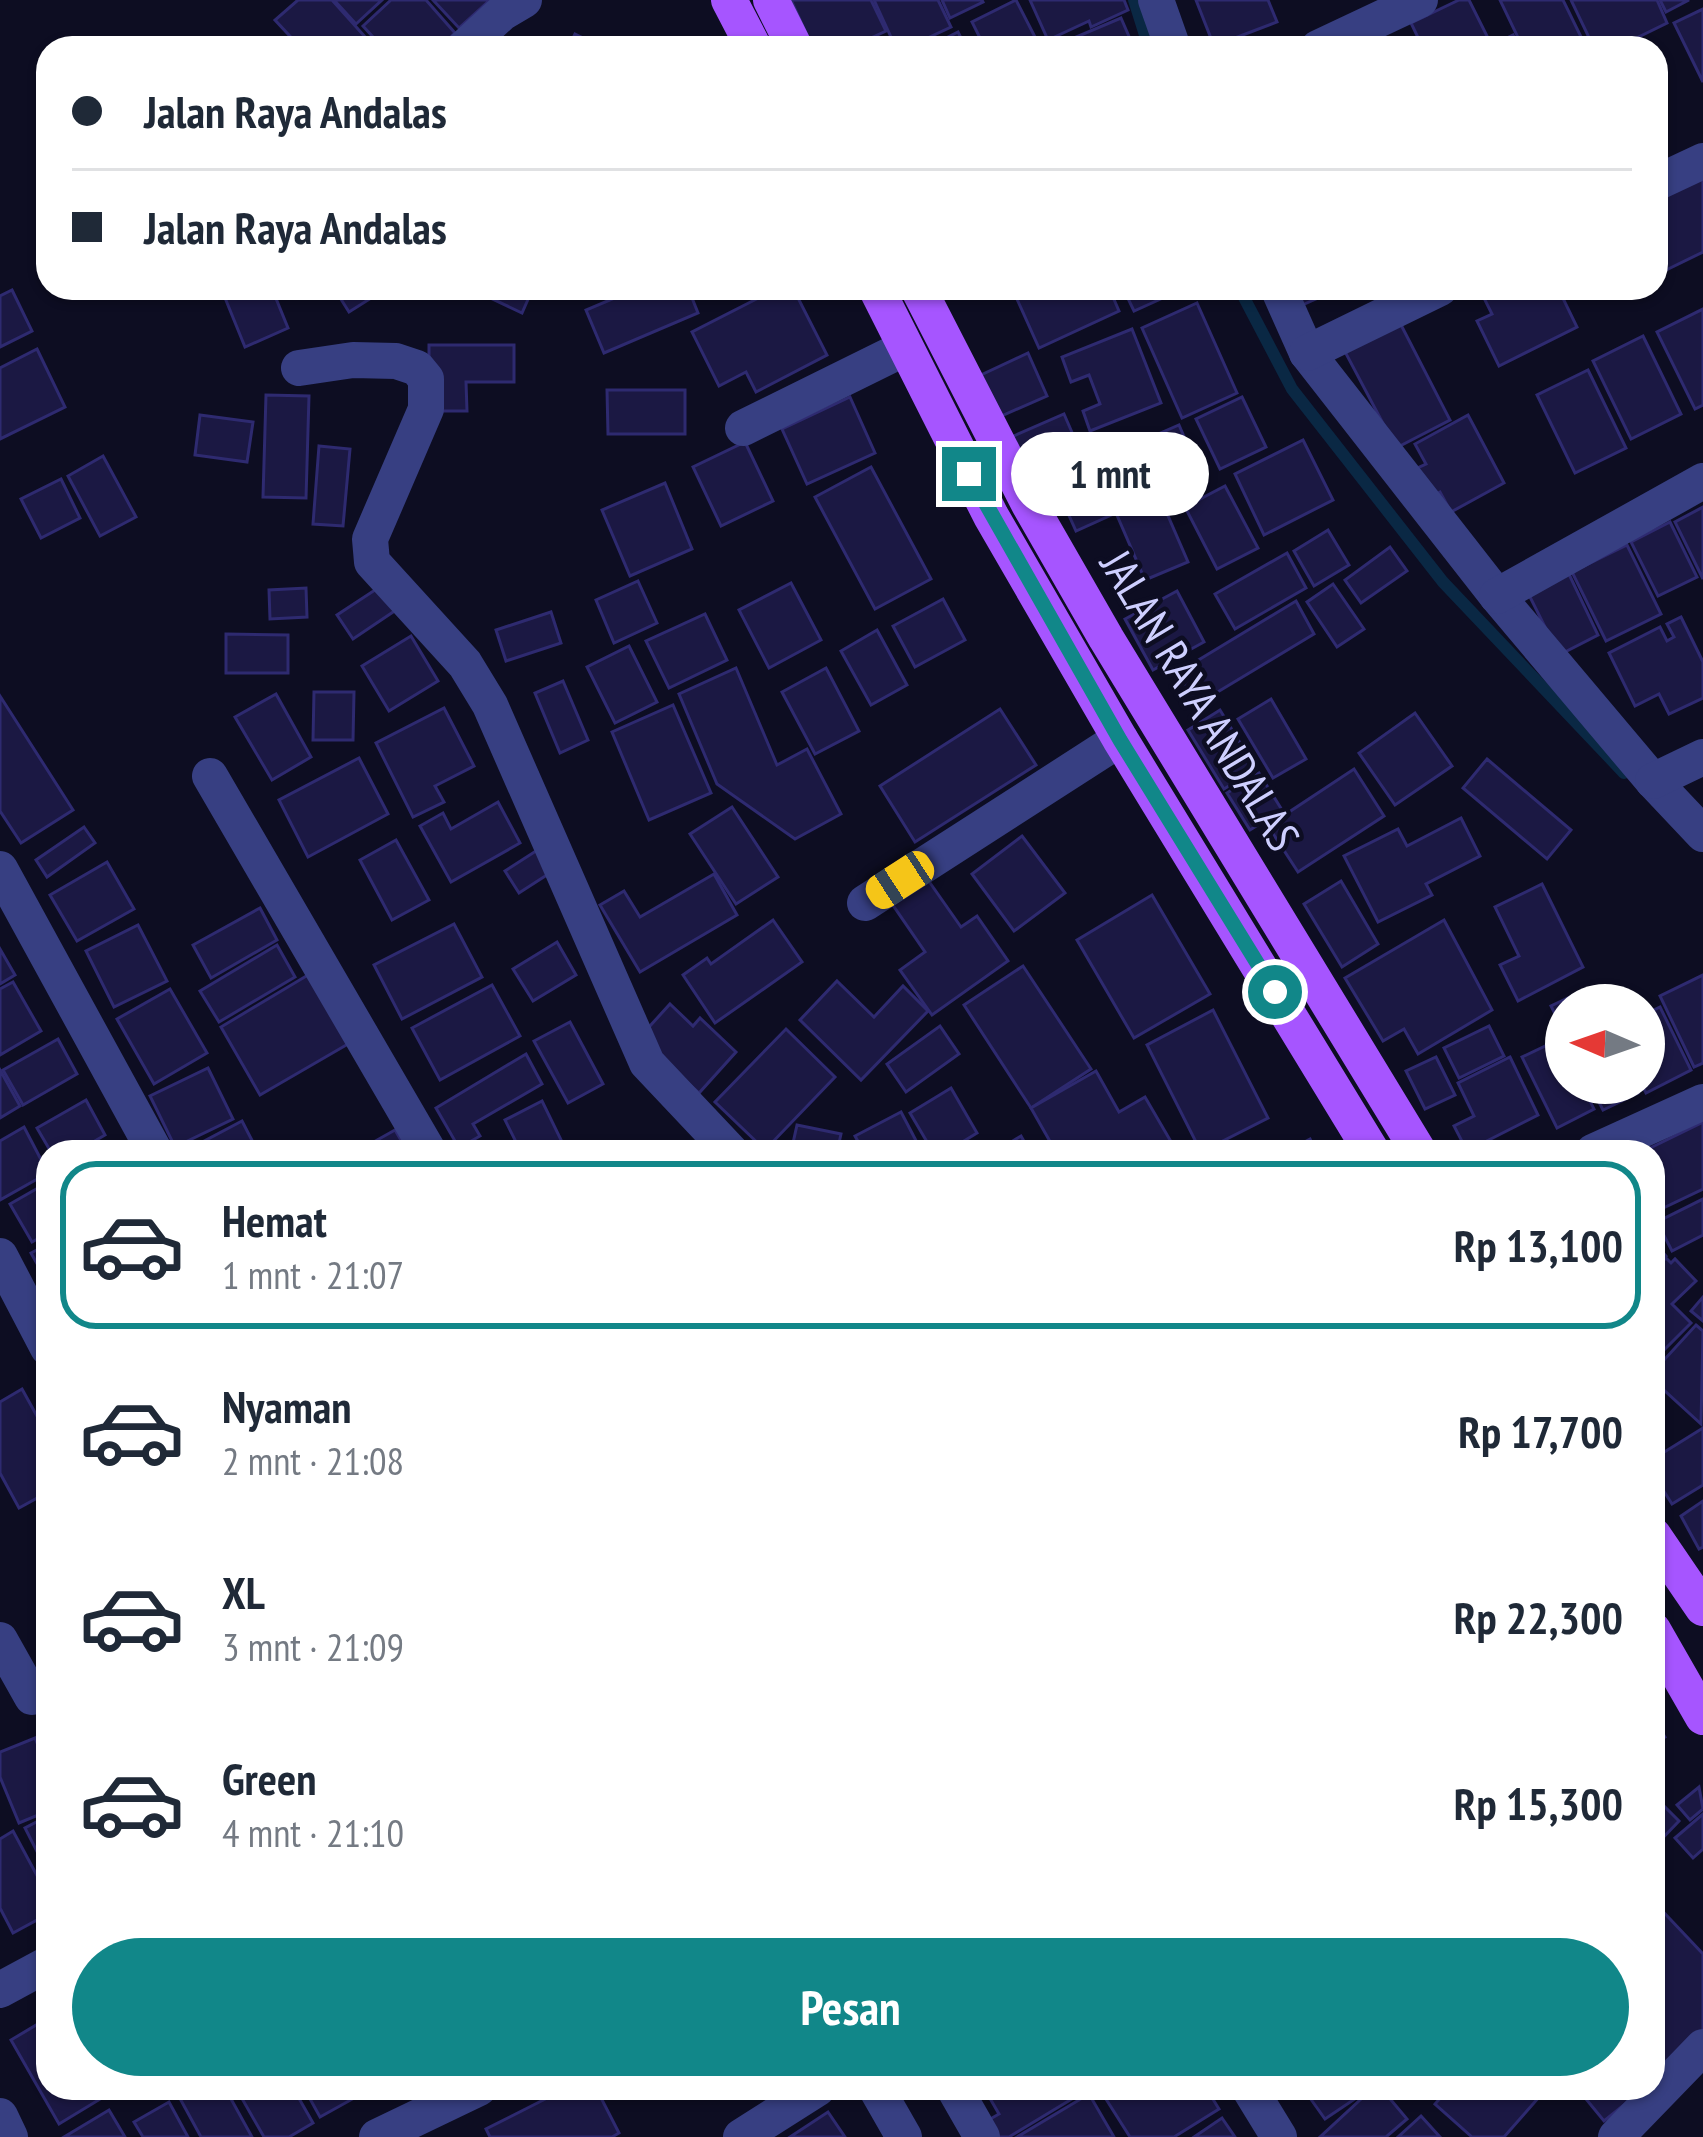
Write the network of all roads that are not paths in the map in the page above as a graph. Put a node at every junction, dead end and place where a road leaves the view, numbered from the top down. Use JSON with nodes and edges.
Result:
{"nodes":[{"id":1,"x":524,"y":0,"type":"edge"},
{"id":2,"x":729,"y":0,"type":"edge"},
{"id":3,"x":771,"y":0,"type":"edge"},
{"id":4,"x":1156,"y":0,"type":"edge"},
{"id":5,"x":1420,"y":0,"type":"edge"},
{"id":6,"x":477,"y":36,"type":"edge"},
{"id":7,"x":748,"y":36,"type":"edge"},
{"id":8,"x":790,"y":36,"type":"edge"},
{"id":9,"x":1169,"y":36,"type":"edge"},
{"id":10,"x":1344,"y":36,"type":"edge"},
{"id":11,"x":1703,"y":161,"type":"edge"},
{"id":12,"x":1668,"y":178,"type":"edge"},
{"id":13,"x":899,"y":300,"type":"edge"},
{"id":14,"x":904,"y":300,"type":"edge"},
{"id":15,"x":1283,"y":300,"type":"edge"},
{"id":16,"x":1415,"y":300,"type":"edge"},
{"id":17,"x":905,"y":348,"type":"junction"},
{"id":18,"x":1307,"y":352,"type":"junction"},
{"id":19,"x":299,"y":368,"type":"dead end"},
{"id":20,"x":743,"y":428,"type":"dead end"},
{"id":21,"x":1703,"y":481,"type":"edge"},
{"id":22,"x":1497,"y":596,"type":"junction"},
{"id":23,"x":1120,"y":740,"type":"junction"},
{"id":24,"x":1703,"y":757,"type":"edge"},
{"id":25,"x":209,"y":776,"type":"dead end"},
{"id":26,"x":1653,"y":781,"type":"junction"},
{"id":27,"x":1703,"y":834,"type":"edge"},
{"id":28,"x":0,"y":869,"type":"edge"},
{"id":29,"x":865,"y":903,"type":"dead end"},
{"id":30,"x":1285,"y":931,"type":"junction"},
{"id":31,"x":1251,"y":951,"type":"junction"},
{"id":32,"x":1703,"y":1102,"type":"edge"},
{"id":33,"x":147,"y":1140,"type":"edge"},
{"id":34,"x":422,"y":1140,"type":"edge"},
{"id":35,"x":720,"y":1140,"type":"edge"},
{"id":36,"x":1365,"y":1140,"type":"edge"},
{"id":37,"x":1412,"y":1140,"type":"edge"},
{"id":38,"x":1619,"y":1140,"type":"edge"},
{"id":39,"x":0,"y":1256,"type":"edge"},
{"id":40,"x":36,"y":1325,"type":"edge"},
{"id":41,"x":1676,"y":1568,"type":"edge"},
{"id":42,"x":1703,"y":1607,"type":"edge"},
{"id":43,"x":0,"y":1640,"type":"edge"},
{"id":44,"x":1665,"y":1651,"type":"edge"},
{"id":45,"x":26,"y":1700,"type":"edge"},
{"id":46,"x":1703,"y":1717,"type":"edge"},
{"id":47,"x":36,"y":1970,"type":"edge"},
{"id":48,"x":0,"y":1990,"type":"edge"},
{"id":49,"x":1703,"y":2047,"type":"edge"},
{"id":50,"x":1665,"y":2086,"type":"edge"},
{"id":51,"x":454,"y":2100,"type":"edge"},
{"id":52,"x":799,"y":2100,"type":"edge"},
{"id":53,"x":883,"y":2100,"type":"edge"},
{"id":54,"x":961,"y":2100,"type":"edge"},
{"id":55,"x":1257,"y":2100,"type":"edge"},
{"id":56,"x":1652,"y":2100,"type":"edge"},
{"id":57,"x":0,"y":2116,"type":"edge"},
{"id":58,"x":10,"y":2137,"type":"edge"},
{"id":59,"x":377,"y":2137,"type":"edge"},
{"id":60,"x":741,"y":2137,"type":"edge"},
{"id":61,"x":904,"y":2137,"type":"edge"},
{"id":62,"x":982,"y":2137,"type":"edge"},
{"id":63,"x":1279,"y":2137,"type":"edge"},
{"id":64,"x":1616,"y":2137,"type":"edge"}],
"edges":[{"from":1,"to":6,"type":"street"},
{"from":2,"to":7,"type":"main road"},
{"from":3,"to":8,"type":"main road"},
{"from":4,"to":9,"type":"street"},
{"from":5,"to":10,"type":"street"},
{"from":11,"to":12,"type":"street"},
{"from":13,"to":17,"type":"main road","name":"JALAN RAYA ANDALAS"},
{"from":14,"to":30,"type":"main road","name":"JALAN RAYA ANDALAS"},
{"from":15,"to":18,"type":"street"},
{"from":16,"to":18,"type":"street"},
{"from":17,"to":20,"type":"street"},
{"from":17,"to":23,"type":"main road","name":"JALAN RAYA ANDALAS"},
{"from":18,"to":22,"type":"street"},
{"from":19,"to":35,"type":"street"},
{"from":21,"to":22,"type":"street"},
{"from":22,"to":26,"type":"street"},
{"from":23,"to":29,"type":"street"},
{"from":23,"to":31,"type":"main road","name":"JALAN RAYA ANDALAS"},
{"from":24,"to":26,"type":"street"},
{"from":25,"to":34,"type":"street"},
{"from":26,"to":27,"type":"street"},
{"from":28,"to":33,"type":"street"},
{"from":30,"to":31,"type":"main road"},
{"from":30,"to":37,"type":"main road","name":"JALAN RAYA ANDALAS"},
{"from":31,"to":36,"type":"main road","name":"JALAN RAYA ANDALAS"},
{"from":32,"to":38,"type":"street"},
{"from":39,"to":40,"type":"street"},
{"from":41,"to":42,"type":"main road"},
{"from":43,"to":45,"type":"street"},
{"from":44,"to":46,"type":"main road"},
{"from":47,"to":48,"type":"street"},
{"from":49,"to":50,"type":"street"},
{"from":51,"to":59,"type":"street"},
{"from":52,"to":60,"type":"street"},
{"from":53,"to":61,"type":"street"},
{"from":54,"to":62,"type":"street"},
{"from":55,"to":63,"type":"street"},
{"from":56,"to":64,"type":"street"},
{"from":57,"to":58,"type":"street"}]}
